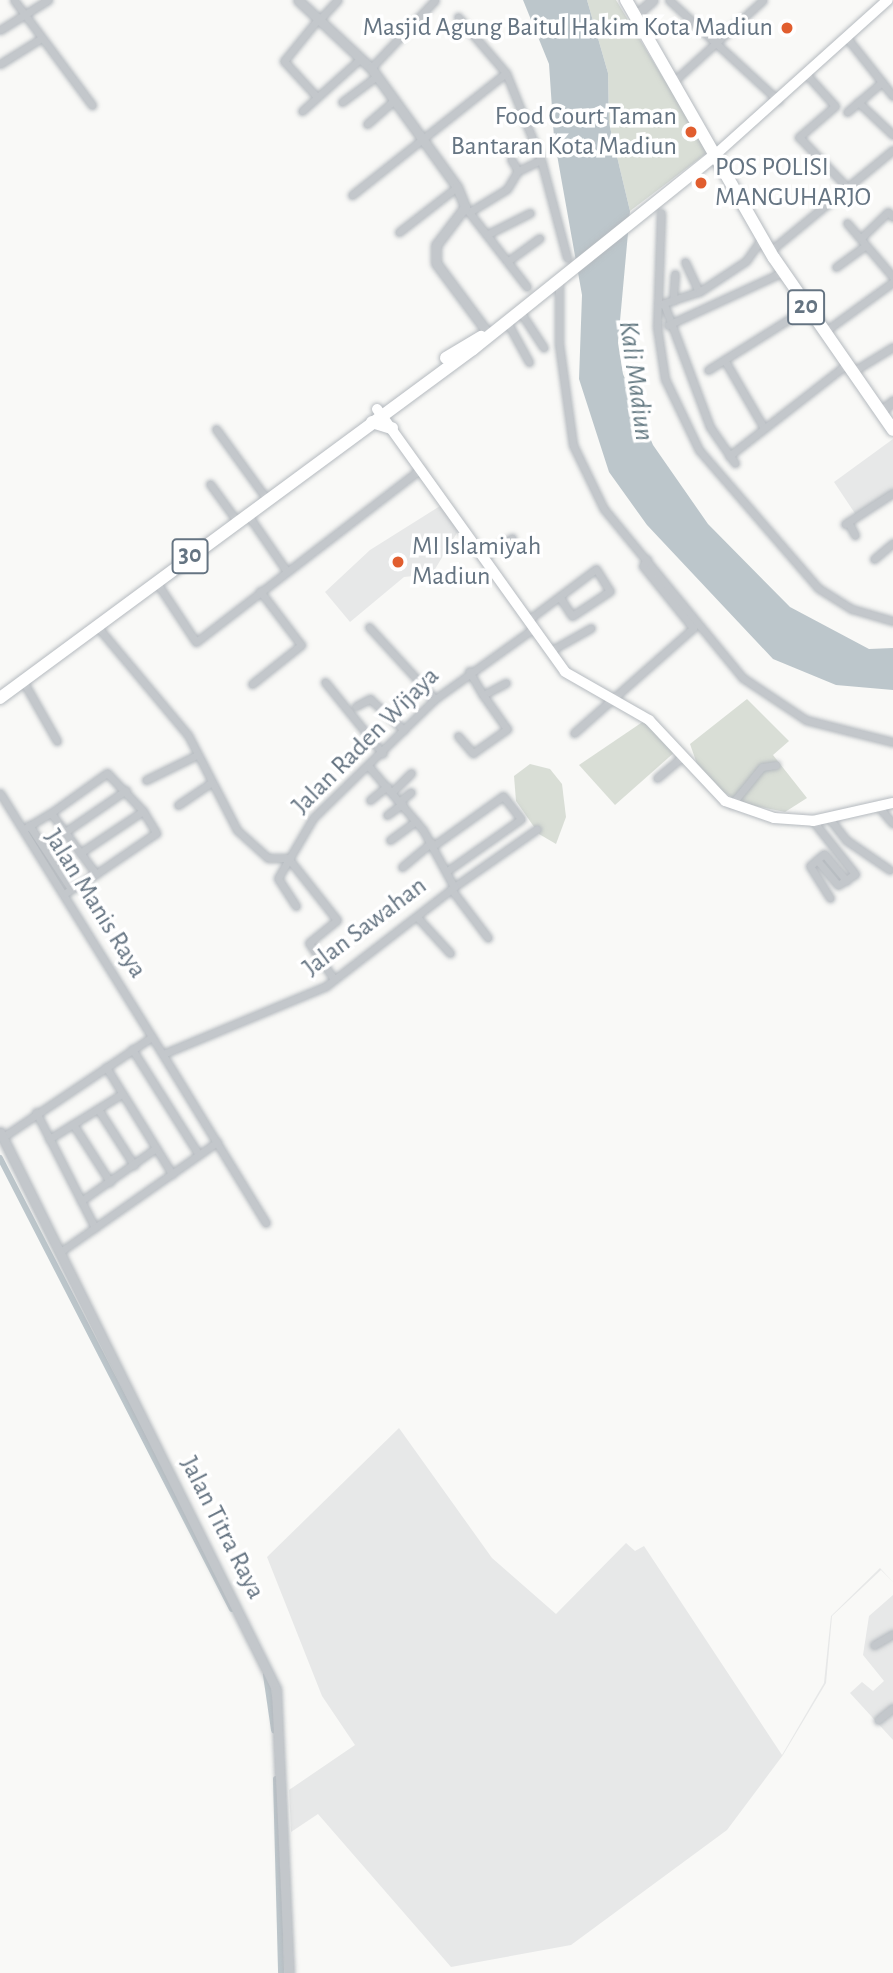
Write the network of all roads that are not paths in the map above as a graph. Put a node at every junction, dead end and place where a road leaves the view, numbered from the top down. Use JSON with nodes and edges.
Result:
{"nodes":[{"id":1,"x":14,"y":0,"type":"edge"},
{"id":2,"x":48,"y":0,"type":"edge"},
{"id":3,"x":298,"y":0,"type":"edge"},
{"id":4,"x":338,"y":0,"type":"edge"},
{"id":5,"x":435,"y":0,"type":"edge"},
{"id":6,"x":626,"y":0,"type":"edge"},
{"id":7,"x":653,"y":0,"type":"edge"},
{"id":8,"x":669,"y":0,"type":"edge"},
{"id":9,"x":763,"y":0,"type":"edge"},
{"id":10,"x":888,"y":0,"type":"edge"},
{"id":11,"x":25,"y":16,"type":"junction"},
{"id":12,"x":635,"y":16,"type":"junction"},
{"id":13,"x":458,"y":17,"type":"dead end"},
{"id":14,"x":319,"y":19,"type":"junction"},
{"id":15,"x":0,"y":30,"type":"edge"},
{"id":16,"x":847,"y":38,"type":"junction"},
{"id":17,"x":40,"y":39,"type":"junction"},
{"id":18,"x":715,"y":42,"type":"junction"},
{"id":19,"x":361,"y":58,"type":"junction"},
{"id":20,"x":0,"y":64,"type":"edge"},
{"id":21,"x":374,"y":72,"type":"junction"},
{"id":22,"x":506,"y":73,"type":"junction"},
{"id":23,"x":807,"y":75,"type":"junction"},
{"id":24,"x":674,"y":81,"type":"junction"},
{"id":25,"x":882,"y":82,"type":"junction"},
{"id":26,"x":893,"y":96,"type":"edge"},
{"id":27,"x":317,"y":97,"type":"junction"},
{"id":28,"x":395,"y":100,"type":"junction"},
{"id":29,"x":779,"y":101,"type":"junction"},
{"id":30,"x":342,"y":102,"type":"dead end"},
{"id":31,"x":858,"y":102,"type":"junction"},
{"id":32,"x":92,"y":104,"type":"dead end"},
{"id":33,"x":302,"y":111,"type":"dead end"},
{"id":34,"x":847,"y":112,"type":"dead end"},
{"id":35,"x":367,"y":124,"type":"dead end"},
{"id":36,"x":421,"y":136,"type":"junction"},
{"id":37,"x":893,"y":136,"type":"edge"},
{"id":38,"x":893,"y":150,"type":"edge"},
{"id":39,"x":713,"y":157,"type":"junction"},
{"id":40,"x":511,"y":159,"type":"dead end"},
{"id":41,"x":541,"y":160,"type":"junction"},
{"id":42,"x":518,"y":171,"type":"junction"},
{"id":43,"x":457,"y":187,"type":"junction"},
{"id":44,"x":847,"y":187,"type":"junction"},
{"id":45,"x":352,"y":194,"type":"dead end"},
{"id":46,"x":468,"y":209,"type":"junction"},
{"id":47,"x":530,"y":213,"type":"dead end"},
{"id":48,"x":661,"y":213,"type":"dead end"},
{"id":49,"x":893,"y":217,"type":"edge"},
{"id":50,"x":847,"y":223,"type":"dead end"},
{"id":51,"x":399,"y":232,"type":"dead end"},
{"id":52,"x":488,"y":234,"type":"junction"},
{"id":53,"x":540,"y":238,"type":"dead end"},
{"id":54,"x":762,"y":238,"type":"junction"},
{"id":55,"x":863,"y":242,"type":"junction"},
{"id":56,"x":770,"y":251,"type":"junction"},
{"id":57,"x":567,"y":258,"type":"dead end"},
{"id":58,"x":508,"y":261,"type":"junction"},
{"id":59,"x":685,"y":262,"type":"dead end"},
{"id":60,"x":836,"y":267,"type":"dead end"},
{"id":61,"x":783,"y":271,"type":"junction"},
{"id":62,"x":675,"y":274,"type":"dead end"},
{"id":63,"x":562,"y":277,"type":"junction"},
{"id":64,"x":893,"y":280,"type":"edge"},
{"id":65,"x":527,"y":287,"type":"dead end"},
{"id":66,"x":699,"y":292,"type":"junction"},
{"id":67,"x":673,"y":301,"type":"junction"},
{"id":68,"x":660,"y":304,"type":"junction"},
{"id":69,"x":807,"y":308,"type":"junction"},
{"id":70,"x":518,"y":310,"type":"junction"},
{"id":71,"x":505,"y":320,"type":"junction"},
{"id":72,"x":668,"y":325,"type":"junction"},
{"id":73,"x":824,"y":333,"type":"junction"},
{"id":74,"x":485,"y":335,"type":"junction"},
{"id":75,"x":893,"y":347,"type":"edge"},
{"id":76,"x":544,"y":348,"type":"dead end"},
{"id":77,"x":725,"y":361,"type":"junction"},
{"id":78,"x":529,"y":362,"type":"dead end"},
{"id":79,"x":848,"y":369,"type":"junction"},
{"id":80,"x":708,"y":370,"type":"dead end"},
{"id":81,"x":893,"y":401,"type":"edge"},
{"id":82,"x":880,"y":412,"type":"junction"},
{"id":83,"x":377,"y":416,"type":"junction"},
{"id":84,"x":392,"y":428,"type":"joint"},
{"id":85,"x":764,"y":428,"type":"junction"},
{"id":86,"x":216,"y":429,"type":"dead end"},
{"id":87,"x":893,"y":430,"type":"edge"},
{"id":88,"x":729,"y":456,"type":"junction"},
{"id":89,"x":735,"y":463,"type":"dead end"},
{"id":90,"x":423,"y":468,"type":"junction"},
{"id":91,"x":210,"y":484,"type":"dead end"},
{"id":92,"x":893,"y":493,"type":"edge"},
{"id":93,"x":263,"y":494,"type":"junction"},
{"id":94,"x":248,"y":515,"type":"junction"},
{"id":95,"x":233,"y":516,"type":"junction"},
{"id":96,"x":856,"y":535,"type":"dead end"},
{"id":97,"x":512,"y":538,"type":"dead end"},
{"id":98,"x":893,"y":543,"type":"edge"},
{"id":99,"x":485,"y":555,"type":"junction"},
{"id":100,"x":647,"y":559,"type":"junction"},
{"id":101,"x":874,"y":559,"type":"dead end"},
{"id":102,"x":286,"y":570,"type":"junction"},
{"id":103,"x":155,"y":580,"type":"junction"},
{"id":104,"x":260,"y":591,"type":"junction"},
{"id":105,"x":561,"y":600,"type":"junction"},
{"id":106,"x":893,"y":621,"type":"edge"},
{"id":107,"x":531,"y":624,"type":"junction"},
{"id":108,"x":96,"y":625,"type":"junction"},
{"id":109,"x":369,"y":627,"type":"dead end"},
{"id":110,"x":591,"y":628,"type":"dead end"},
{"id":111,"x":550,"y":651,"type":"junction"},
{"id":112,"x":469,"y":671,"type":"junction"},
{"id":113,"x":23,"y":681,"type":"junction"},
{"id":114,"x":325,"y":682,"type":"dead end"},
{"id":115,"x":506,"y":683,"type":"dead end"},
{"id":116,"x":252,"y":684,"type":"dead end"},
{"id":117,"x":0,"y":691,"type":"edge"},
{"id":118,"x":483,"y":695,"type":"junction"},
{"id":119,"x":0,"y":698,"type":"edge"},
{"id":120,"x":435,"y":699,"type":"junction"},
{"id":121,"x":613,"y":700,"type":"junction"},
{"id":122,"x":356,"y":706,"type":"dead end"},
{"id":123,"x":404,"y":730,"type":"junction"},
{"id":124,"x":574,"y":733,"type":"dead end"},
{"id":125,"x":458,"y":736,"type":"dead end"},
{"id":126,"x":57,"y":741,"type":"dead end"},
{"id":127,"x":893,"y":741,"type":"edge"},
{"id":128,"x":383,"y":754,"type":"junction"},
{"id":129,"x":197,"y":755,"type":"junction"},
{"id":130,"x":684,"y":755,"type":"junction"},
{"id":131,"x":776,"y":765,"type":"dead end"},
{"id":132,"x":370,"y":768,"type":"junction"},
{"id":133,"x":411,"y":773,"type":"dead end"},
{"id":134,"x":657,"y":778,"type":"dead end"},
{"id":135,"x":146,"y":780,"type":"dead end"},
{"id":136,"x":211,"y":783,"type":"junction"},
{"id":137,"x":390,"y":789,"type":"junction"},
{"id":138,"x":126,"y":790,"type":"junction"},
{"id":139,"x":411,"y":792,"type":"dead end"},
{"id":140,"x":0,"y":793,"type":"edge"},
{"id":141,"x":370,"y":800,"type":"dead end"},
{"id":142,"x":401,"y":802,"type":"junction"},
{"id":143,"x":893,"y":803,"type":"edge"},
{"id":144,"x":178,"y":805,"type":"dead end"},
{"id":145,"x":731,"y":806,"type":"junction"},
{"id":146,"x":878,"y":806,"type":"junction"},
{"id":147,"x":143,"y":811,"type":"junction"},
{"id":148,"x":51,"y":813,"type":"junction"},
{"id":149,"x":387,"y":815,"type":"dead end"},
{"id":150,"x":829,"y":818,"type":"junction"},
{"id":151,"x":416,"y":821,"type":"junction"},
{"id":152,"x":813,"y":821,"type":"junction"},
{"id":153,"x":893,"y":824,"type":"edge"},
{"id":154,"x":27,"y":827,"type":"junction"},
{"id":155,"x":537,"y":830,"type":"dead end"},
{"id":156,"x":65,"y":832,"type":"junction"},
{"id":157,"x":390,"y":840,"type":"dead end"},
{"id":158,"x":432,"y":844,"type":"junction"},
{"id":159,"x":833,"y":846,"type":"junction"},
{"id":160,"x":80,"y":853,"type":"junction"},
{"id":161,"x":824,"y":854,"type":"junction"},
{"id":162,"x":288,"y":858,"type":"junction"},
{"id":163,"x":817,"y":860,"type":"junction"},
{"id":164,"x":844,"y":860,"type":"junction"},
{"id":165,"x":402,"y":867,"type":"dead end"},
{"id":166,"x":835,"y":867,"type":"junction"},
{"id":167,"x":890,"y":870,"type":"dead end"},
{"id":168,"x":447,"y":871,"type":"junction"},
{"id":169,"x":827,"y":873,"type":"junction"},
{"id":170,"x":96,"y":874,"type":"junction"},
{"id":171,"x":847,"y":881,"type":"junction"},
{"id":172,"x":453,"y":888,"type":"junction"},
{"id":173,"x":68,"y":891,"type":"junction"},
{"id":174,"x":830,"y":898,"type":"dead end"},
{"id":175,"x":296,"y":906,"type":"dead end"},
{"id":176,"x":417,"y":916,"type":"junction"},
{"id":177,"x":488,"y":938,"type":"dead end"},
{"id":178,"x":450,"y":953,"type":"dead end"},
{"id":179,"x":334,"y":979,"type":"junction"},
{"id":180,"x":152,"y":1037,"type":"junction"},
{"id":181,"x":132,"y":1049,"type":"junction"},
{"id":182,"x":163,"y":1054,"type":"junction"},
{"id":183,"x":106,"y":1068,"type":"junction"},
{"id":184,"x":122,"y":1094,"type":"junction"},
{"id":185,"x":98,"y":1109,"type":"junction"},
{"id":186,"x":36,"y":1112,"type":"junction"},
{"id":187,"x":73,"y":1124,"type":"junction"},
{"id":188,"x":1,"y":1134,"type":"edge"},
{"id":189,"x":49,"y":1139,"type":"junction"},
{"id":190,"x":217,"y":1142,"type":"junction"},
{"id":191,"x":156,"y":1149,"type":"junction"},
{"id":192,"x":199,"y":1155,"type":"junction"},
{"id":193,"x":134,"y":1165,"type":"junction"},
{"id":194,"x":172,"y":1174,"type":"junction"},
{"id":195,"x":110,"y":1182,"type":"junction"},
{"id":196,"x":81,"y":1201,"type":"junction"},
{"id":197,"x":267,"y":1223,"type":"dead end"},
{"id":198,"x":95,"y":1228,"type":"junction"},
{"id":199,"x":60,"y":1252,"type":"junction"},
{"id":200,"x":893,"y":1634,"type":"edge"},
{"id":201,"x":874,"y":1645,"type":"dead end"},
{"id":202,"x":893,"y":1709,"type":"edge"},
{"id":203,"x":878,"y":1720,"type":"dead end"},
{"id":204,"x":289,"y":1973,"type":"edge"}],
"edges":[{"from":1,"to":11,"type":"street"},
{"from":2,"to":11,"type":"street"},
{"from":3,"to":14,"type":"street"},
{"from":4,"to":14,"type":"street"},
{"from":5,"to":21,"type":"street"},
{"from":6,"to":12,"type":"highway"},
{"from":7,"to":12,"type":"street"},
{"from":8,"to":18,"type":"street"},
{"from":9,"to":18,"type":"street"},
{"from":10,"to":16,"type":"main road"},
{"from":11,"to":15,"type":"street"},
{"from":11,"to":17,"type":"street"},
{"from":12,"to":24,"type":"highway"},
{"from":13,"to":22,"type":"street"},
{"from":14,"to":19,"type":"street"},
{"from":14,"to":27,"type":"street"},
{"from":16,"to":23,"type":"main road"},
{"from":16,"to":25,"type":"street"},
{"from":17,"to":20,"type":"street"},
{"from":17,"to":32,"type":"street"},
{"from":18,"to":24,"type":"street"},
{"from":18,"to":29,"type":"street"},
{"from":19,"to":21,"type":"street"},
{"from":19,"to":27,"type":"street"},
{"from":21,"to":28,"type":"street"},
{"from":21,"to":30,"type":"street"},
{"from":22,"to":36,"type":"street"},
{"from":22,"to":41,"type":"street"},
{"from":23,"to":29,"type":"main road"},
{"from":23,"to":44,"type":"street"},
{"from":24,"to":39,"type":"highway"},
{"from":25,"to":26,"type":"street"},
{"from":25,"to":31,"type":"street"},
{"from":27,"to":33,"type":"street"},
{"from":28,"to":35,"type":"street"},
{"from":28,"to":36,"type":"street"},
{"from":29,"to":39,"type":"main road"},
{"from":31,"to":34,"type":"street"},
{"from":31,"to":37,"type":"street"},
{"from":36,"to":43,"type":"street"},
{"from":36,"to":45,"type":"street"},
{"from":38,"to":44,"type":"street"},
{"from":39,"to":54,"type":"highway","number":"20"},
{"from":39,"to":63,"type":"highway","number":"30"},
{"from":40,"to":42,"type":"street"},
{"from":41,"to":42,"type":"street"},
{"from":41,"to":57,"type":"street"},
{"from":42,"to":46,"type":"street"},
{"from":43,"to":46,"type":"street"},
{"from":43,"to":51,"type":"street"},
{"from":44,"to":56,"type":"street"},
{"from":46,"to":52,"type":"street"},
{"from":46,"to":74,"type":"street"},
{"from":47,"to":52,"type":"street"},
{"from":48,"to":68,"type":"street"},
{"from":49,"to":55,"type":"street"},
{"from":50,"to":55,"type":"street"},
{"from":52,"to":58,"type":"street"},
{"from":53,"to":58,"type":"street"},
{"from":54,"to":56,"type":"highway","number":"20"},
{"from":54,"to":66,"type":"street"},
{"from":55,"to":60,"type":"street"},
{"from":55,"to":64,"type":"street"},
{"from":56,"to":61,"type":"highway","number":"20"},
{"from":58,"to":65,"type":"street"},
{"from":59,"to":66,"type":"street"},
{"from":61,"to":69,"type":"highway","number":"20"},
{"from":61,"to":72,"type":"street"},
{"from":62,"to":67,"type":"street"},
{"from":63,"to":70,"type":"highway","number":"30"},
{"from":63,"to":100,"type":"street"},
{"from":64,"to":73,"type":"street"},
{"from":66,"to":67,"type":"street"},
{"from":67,"to":68,"type":"street"},
{"from":68,"to":72,"type":"street"},
{"from":68,"to":106,"type":"street"},
{"from":69,"to":73,"type":"highway","number":"20"},
{"from":69,"to":77,"type":"street"},
{"from":70,"to":71,"type":"highway","number":"30"},
{"from":70,"to":76,"type":"street"},
{"from":71,"to":74,"type":"highway","number":"30"},
{"from":71,"to":78,"type":"street"},
{"from":72,"to":88,"type":"street"},
{"from":73,"to":79,"type":"highway","number":"20"},
{"from":74,"to":83,"type":"highway","number":"30"},
{"from":75,"to":79,"type":"street"},
{"from":77,"to":80,"type":"street"},
{"from":77,"to":85,"type":"street"},
{"from":79,"to":82,"type":"highway","number":"20"},
{"from":79,"to":85,"type":"street"},
{"from":81,"to":82,"type":"street"},
{"from":82,"to":87,"type":"highway","number":"20"},
{"from":83,"to":84,"type":"highway"},
{"from":83,"to":93,"type":"highway","number":"30"},
{"from":83,"to":94,"type":"highway","number":"30"},
{"from":84,"to":90,"type":"main road"},
{"from":85,"to":88,"type":"street"},
{"from":86,"to":93,"type":"street"},
{"from":88,"to":89,"type":"street"},
{"from":90,"to":99,"type":"main road"},
{"from":90,"to":102,"type":"street"},
{"from":91,"to":95,"type":"street"},
{"from":92,"to":96,"type":"street"},
{"from":93,"to":95,"type":"highway","number":"30"},
{"from":94,"to":102,"type":"street"},
{"from":94,"to":103,"type":"highway","number":"30"},
{"from":95,"to":117,"type":"highway","number":"30"},
{"from":97,"to":99,"type":"street"},
{"from":98,"to":101,"type":"street"},
{"from":99,"to":107,"type":"main road"},
{"from":100,"to":121,"type":"street"},
{"from":100,"to":127,"type":"street"},
{"from":102,"to":104,"type":"street"},
{"from":103,"to":104,"type":"street"},
{"from":103,"to":108,"type":"highway","number":"30"},
{"from":104,"to":116,"type":"street"},
{"from":105,"to":105,"type":"street","name":"Jalan Raden Wijaya"},
{"from":105,"to":107,"type":"street","name":"Jalan Raden Wijaya"},
{"from":107,"to":111,"type":"main road"},
{"from":107,"to":112,"type":"street","name":"Jalan Raden Wijaya"},
{"from":108,"to":113,"type":"highway","number":"30"},
{"from":108,"to":129,"type":"street"},
{"from":109,"to":120,"type":"street"},
{"from":110,"to":111,"type":"street"},
{"from":111,"to":121,"type":"main road"},
{"from":112,"to":118,"type":"street"},
{"from":112,"to":120,"type":"street","name":"Jalan Raden Wijaya"},
{"from":113,"to":119,"type":"highway","number":"30"},
{"from":113,"to":126,"type":"street"},
{"from":114,"to":128,"type":"street"},
{"from":115,"to":118,"type":"street"},
{"from":118,"to":125,"type":"street"},
{"from":120,"to":123,"type":"street","name":"Jalan Raden Wijaya"},
{"from":121,"to":124,"type":"street"},
{"from":121,"to":130,"type":"main road"},
{"from":122,"to":123,"type":"street"},
{"from":123,"to":128,"type":"street","name":"Jalan Raden Wijaya"},
{"from":128,"to":132,"type":"street","name":"Jalan Raden Wijaya"},
{"from":129,"to":135,"type":"street"},
{"from":129,"to":136,"type":"street"},
{"from":130,"to":134,"type":"street"},
{"from":130,"to":145,"type":"main road"},
{"from":131,"to":145,"type":"street"},
{"from":132,"to":137,"type":"street","name":"Jalan Sawahan"},
{"from":132,"to":162,"type":"street","name":"Jalan Raden Wijaya"},
{"from":133,"to":137,"type":"street"},
{"from":136,"to":144,"type":"street"},
{"from":136,"to":162,"type":"street"},
{"from":137,"to":141,"type":"street"},
{"from":137,"to":142,"type":"street","name":"Jalan Sawahan"},
{"from":138,"to":147,"type":"street"},
{"from":138,"to":148,"type":"street"},
{"from":138,"to":156,"type":"street"},
{"from":139,"to":142,"type":"street"},
{"from":140,"to":154,"type":"street","name":"Jalan Manis Raya"},
{"from":142,"to":149,"type":"street"},
{"from":142,"to":151,"type":"street","name":"Jalan Sawahan"},
{"from":143,"to":146,"type":"main road"},
{"from":145,"to":152,"type":"main road"},
{"from":146,"to":150,"type":"main road"},
{"from":146,"to":153,"type":"street"},
{"from":147,"to":160,"type":"street"},
{"from":147,"to":170,"type":"street"},
{"from":148,"to":154,"type":"street"},
{"from":148,"to":156,"type":"street"},
{"from":150,"to":152,"type":"main road"},
{"from":150,"to":167,"type":"street"},
{"from":151,"to":157,"type":"street"},
{"from":151,"to":158,"type":"street","name":"Jalan Sawahan"},
{"from":152,"to":159,"type":"street"},
{"from":154,"to":173,"type":"street","name":"Jalan Manis Raya"},
{"from":155,"to":172,"type":"street"},
{"from":156,"to":160,"type":"street"},
{"from":158,"to":165,"type":"street"},
{"from":158,"to":168,"type":"street","name":"Jalan Sawahan"},
{"from":158,"to":168,"type":"street"},
{"from":159,"to":161,"type":"street"},
{"from":159,"to":164,"type":"street"},
{"from":160,"to":170,"type":"street"},
{"from":161,"to":163,"type":"street"},
{"from":161,"to":166,"type":"street"},
{"from":162,"to":175,"type":"street"},
{"from":162,"to":179,"type":"street"},
{"from":163,"to":169,"type":"street"},
{"from":163,"to":174,"type":"street"},
{"from":164,"to":166,"type":"street"},
{"from":164,"to":171,"type":"street"},
{"from":166,"to":169,"type":"street"},
{"from":166,"to":171,"type":"street"},
{"from":168,"to":172,"type":"street","name":"Jalan Sawahan"},
{"from":169,"to":171,"type":"street"},
{"from":170,"to":173,"type":"street"},
{"from":172,"to":176,"type":"street","name":"Jalan Sawahan"},
{"from":172,"to":177,"type":"street"},
{"from":173,"to":180,"type":"street","name":"Jalan Manis Raya"},
{"from":176,"to":178,"type":"street"},
{"from":176,"to":179,"type":"street","name":"Jalan Sawahan"},
{"from":179,"to":182,"type":"street","name":"Jalan Sawahan"},
{"from":180,"to":181,"type":"street"},
{"from":180,"to":182,"type":"street","name":"Jalan Manis Raya"},
{"from":181,"to":183,"type":"street"},
{"from":181,"to":192,"type":"street"},
{"from":182,"to":190,"type":"street"},
{"from":183,"to":184,"type":"street"},
{"from":183,"to":186,"type":"street"},
{"from":184,"to":185,"type":"street"},
{"from":184,"to":191,"type":"street"},
{"from":185,"to":187,"type":"street"},
{"from":185,"to":193,"type":"street"},
{"from":186,"to":188,"type":"street"},
{"from":186,"to":189,"type":"street"},
{"from":187,"to":189,"type":"street"},
{"from":187,"to":195,"type":"street"},
{"from":188,"to":199,"type":"street","name":"Jalan Titra Raya"},
{"from":189,"to":196,"type":"street"},
{"from":190,"to":192,"type":"street"},
{"from":190,"to":197,"type":"street"},
{"from":191,"to":193,"type":"street"},
{"from":191,"to":194,"type":"street"},
{"from":192,"to":194,"type":"street"},
{"from":193,"to":195,"type":"street"},
{"from":194,"to":198,"type":"street"},
{"from":195,"to":196,"type":"street"},
{"from":196,"to":198,"type":"street"},
{"from":198,"to":199,"type":"street"},
{"from":199,"to":204,"type":"street","name":"Jalan Titra Raya"},
{"from":200,"to":201,"type":"street"},
{"from":202,"to":203,"type":"street"}]}
